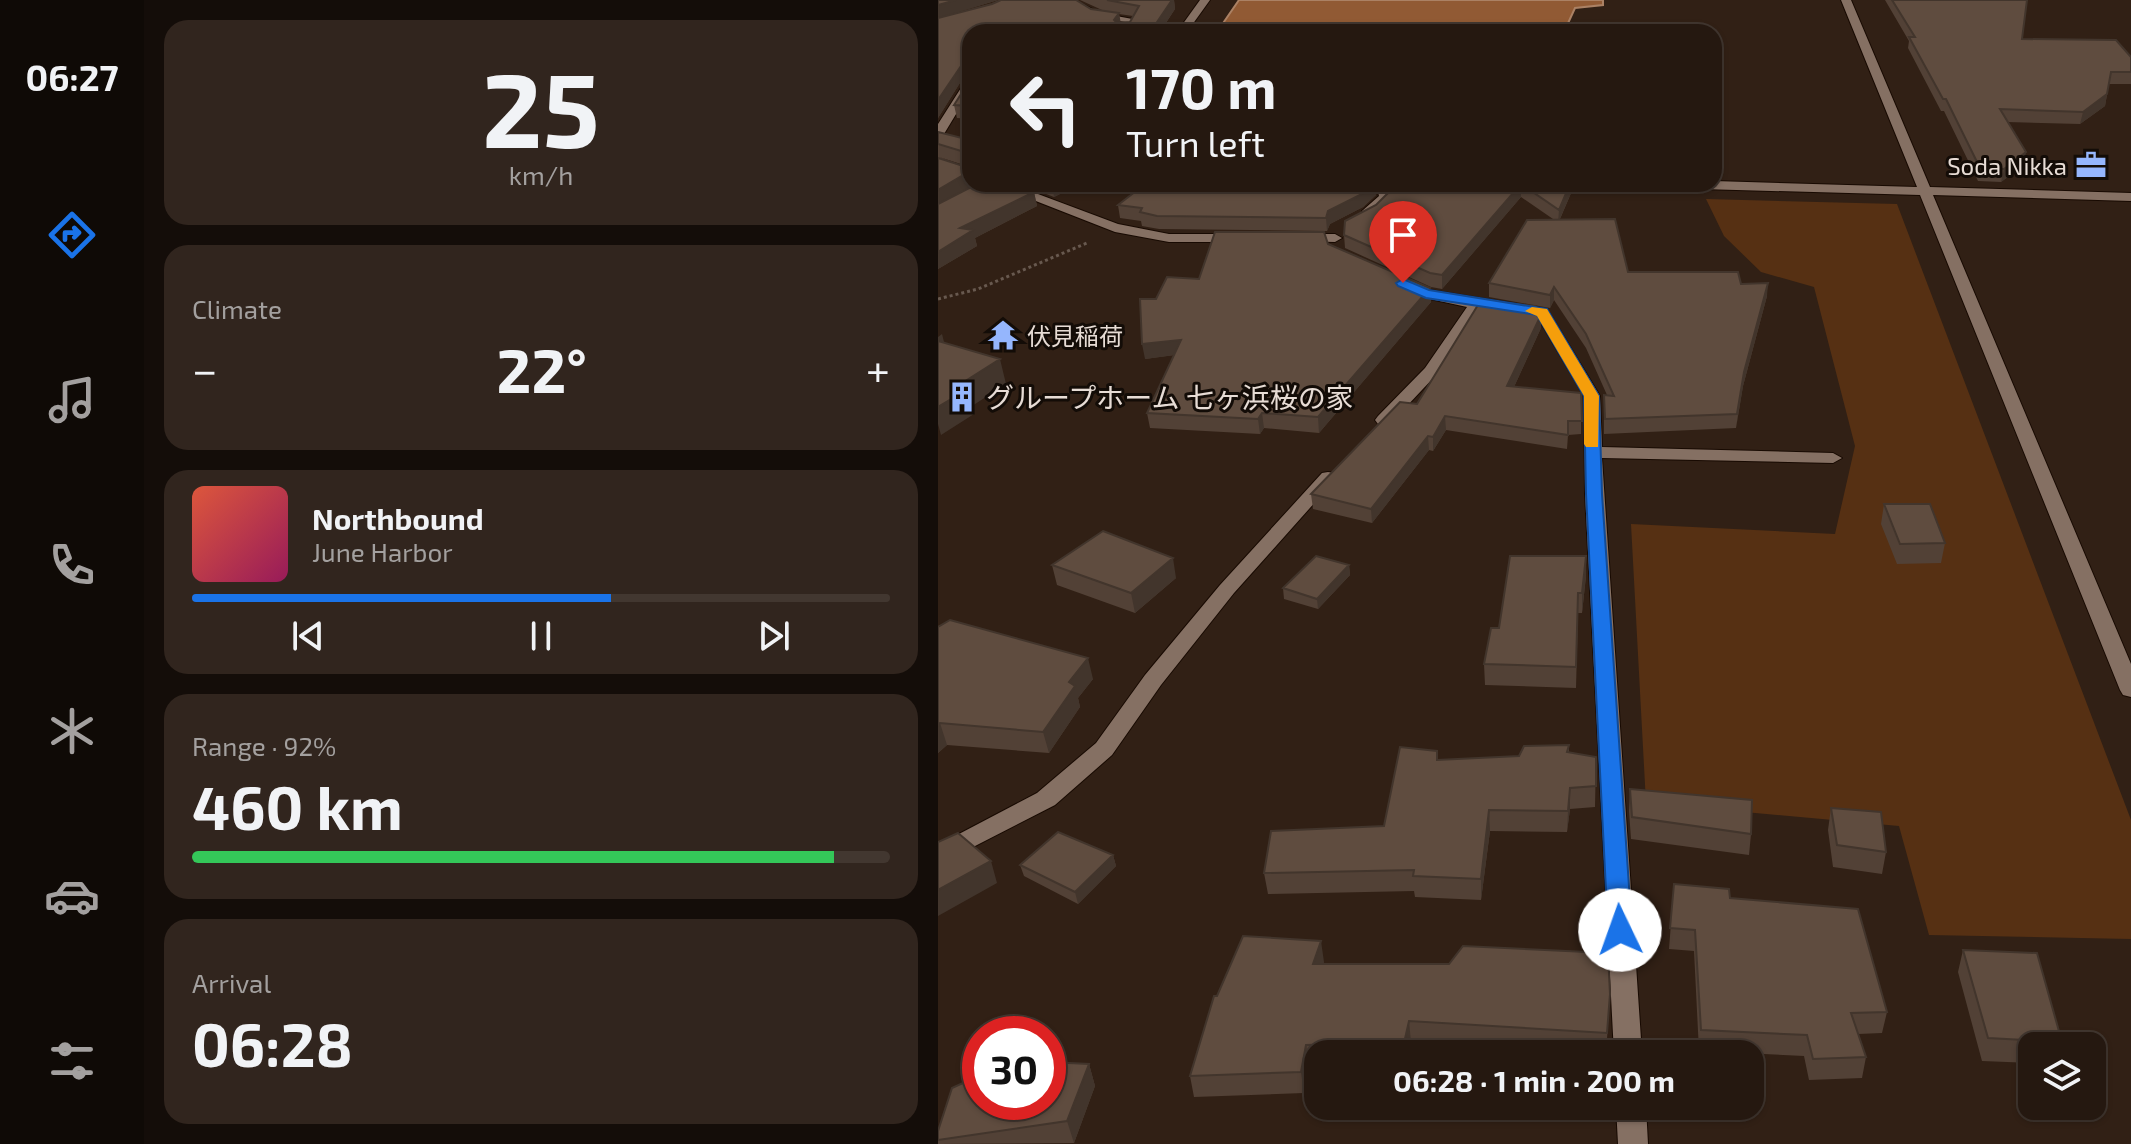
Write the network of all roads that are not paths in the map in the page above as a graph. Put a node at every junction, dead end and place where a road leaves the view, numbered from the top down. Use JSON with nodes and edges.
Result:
{"nodes":[{"id":1,"x":1067,"y":0,"type":"edge"},
{"id":2,"x":1205,"y":0,"type":"edge"},
{"id":3,"x":1846,"y":0,"type":"edge"},
{"id":4,"x":1130,"y":24,"type":"edge"},
{"id":5,"x":1188,"y":24,"type":"edge"},
{"id":6,"x":962,"y":95,"type":"edge"},
{"id":7,"x":938,"y":134,"type":"edge"},
{"id":8,"x":1722,"y":186,"type":"edge"},
{"id":9,"x":1020,"y":192,"type":"edge"},
{"id":10,"x":1385,"y":192,"type":"edge"},
{"id":11,"x":1925,"y":193,"type":"junction"},
{"id":12,"x":2131,"y":197,"type":"edge"},
{"id":13,"x":1260,"y":238,"type":"edge"},
{"id":14,"x":1290,"y":238,"type":"edge"},
{"id":15,"x":1387,"y":276,"type":"edge"},
{"id":16,"x":1476,"y":304,"type":"junction"},
{"id":17,"x":1367,"y":437,"type":"edge"},
{"id":18,"x":1592,"y":452,"type":"junction"},
{"id":19,"x":1833,"y":458,"type":"dead end"},
{"id":20,"x":1346,"y":459,"type":"edge"},
{"id":21,"x":2131,"y":690,"type":"edge"},
{"id":22,"x":938,"y":856,"type":"edge"},
{"id":23,"x":1627,"y":1040,"type":"edge"},
{"id":24,"x":1632,"y":1120,"type":"edge"},
{"id":25,"x":1633,"y":1144,"type":"edge"}],
"edges":[{"from":1,"to":4,"type":"street"},
{"from":2,"to":5,"type":"street"},
{"from":3,"to":11,"type":"street"},
{"from":6,"to":7,"type":"street"},
{"from":8,"to":11,"type":"street"},
{"from":9,"to":13,"type":"street"},
{"from":10,"to":14,"type":"street"},
{"from":11,"to":12,"type":"street"},
{"from":11,"to":21,"type":"street"},
{"from":15,"to":16,"type":"street"},
{"from":16,"to":17,"type":"street"},
{"from":16,"to":18,"type":"street"},
{"from":18,"to":19,"type":"street"},
{"from":18,"to":23,"type":"street"},
{"from":20,"to":22,"type":"street"},
{"from":24,"to":25,"type":"street"}]}
